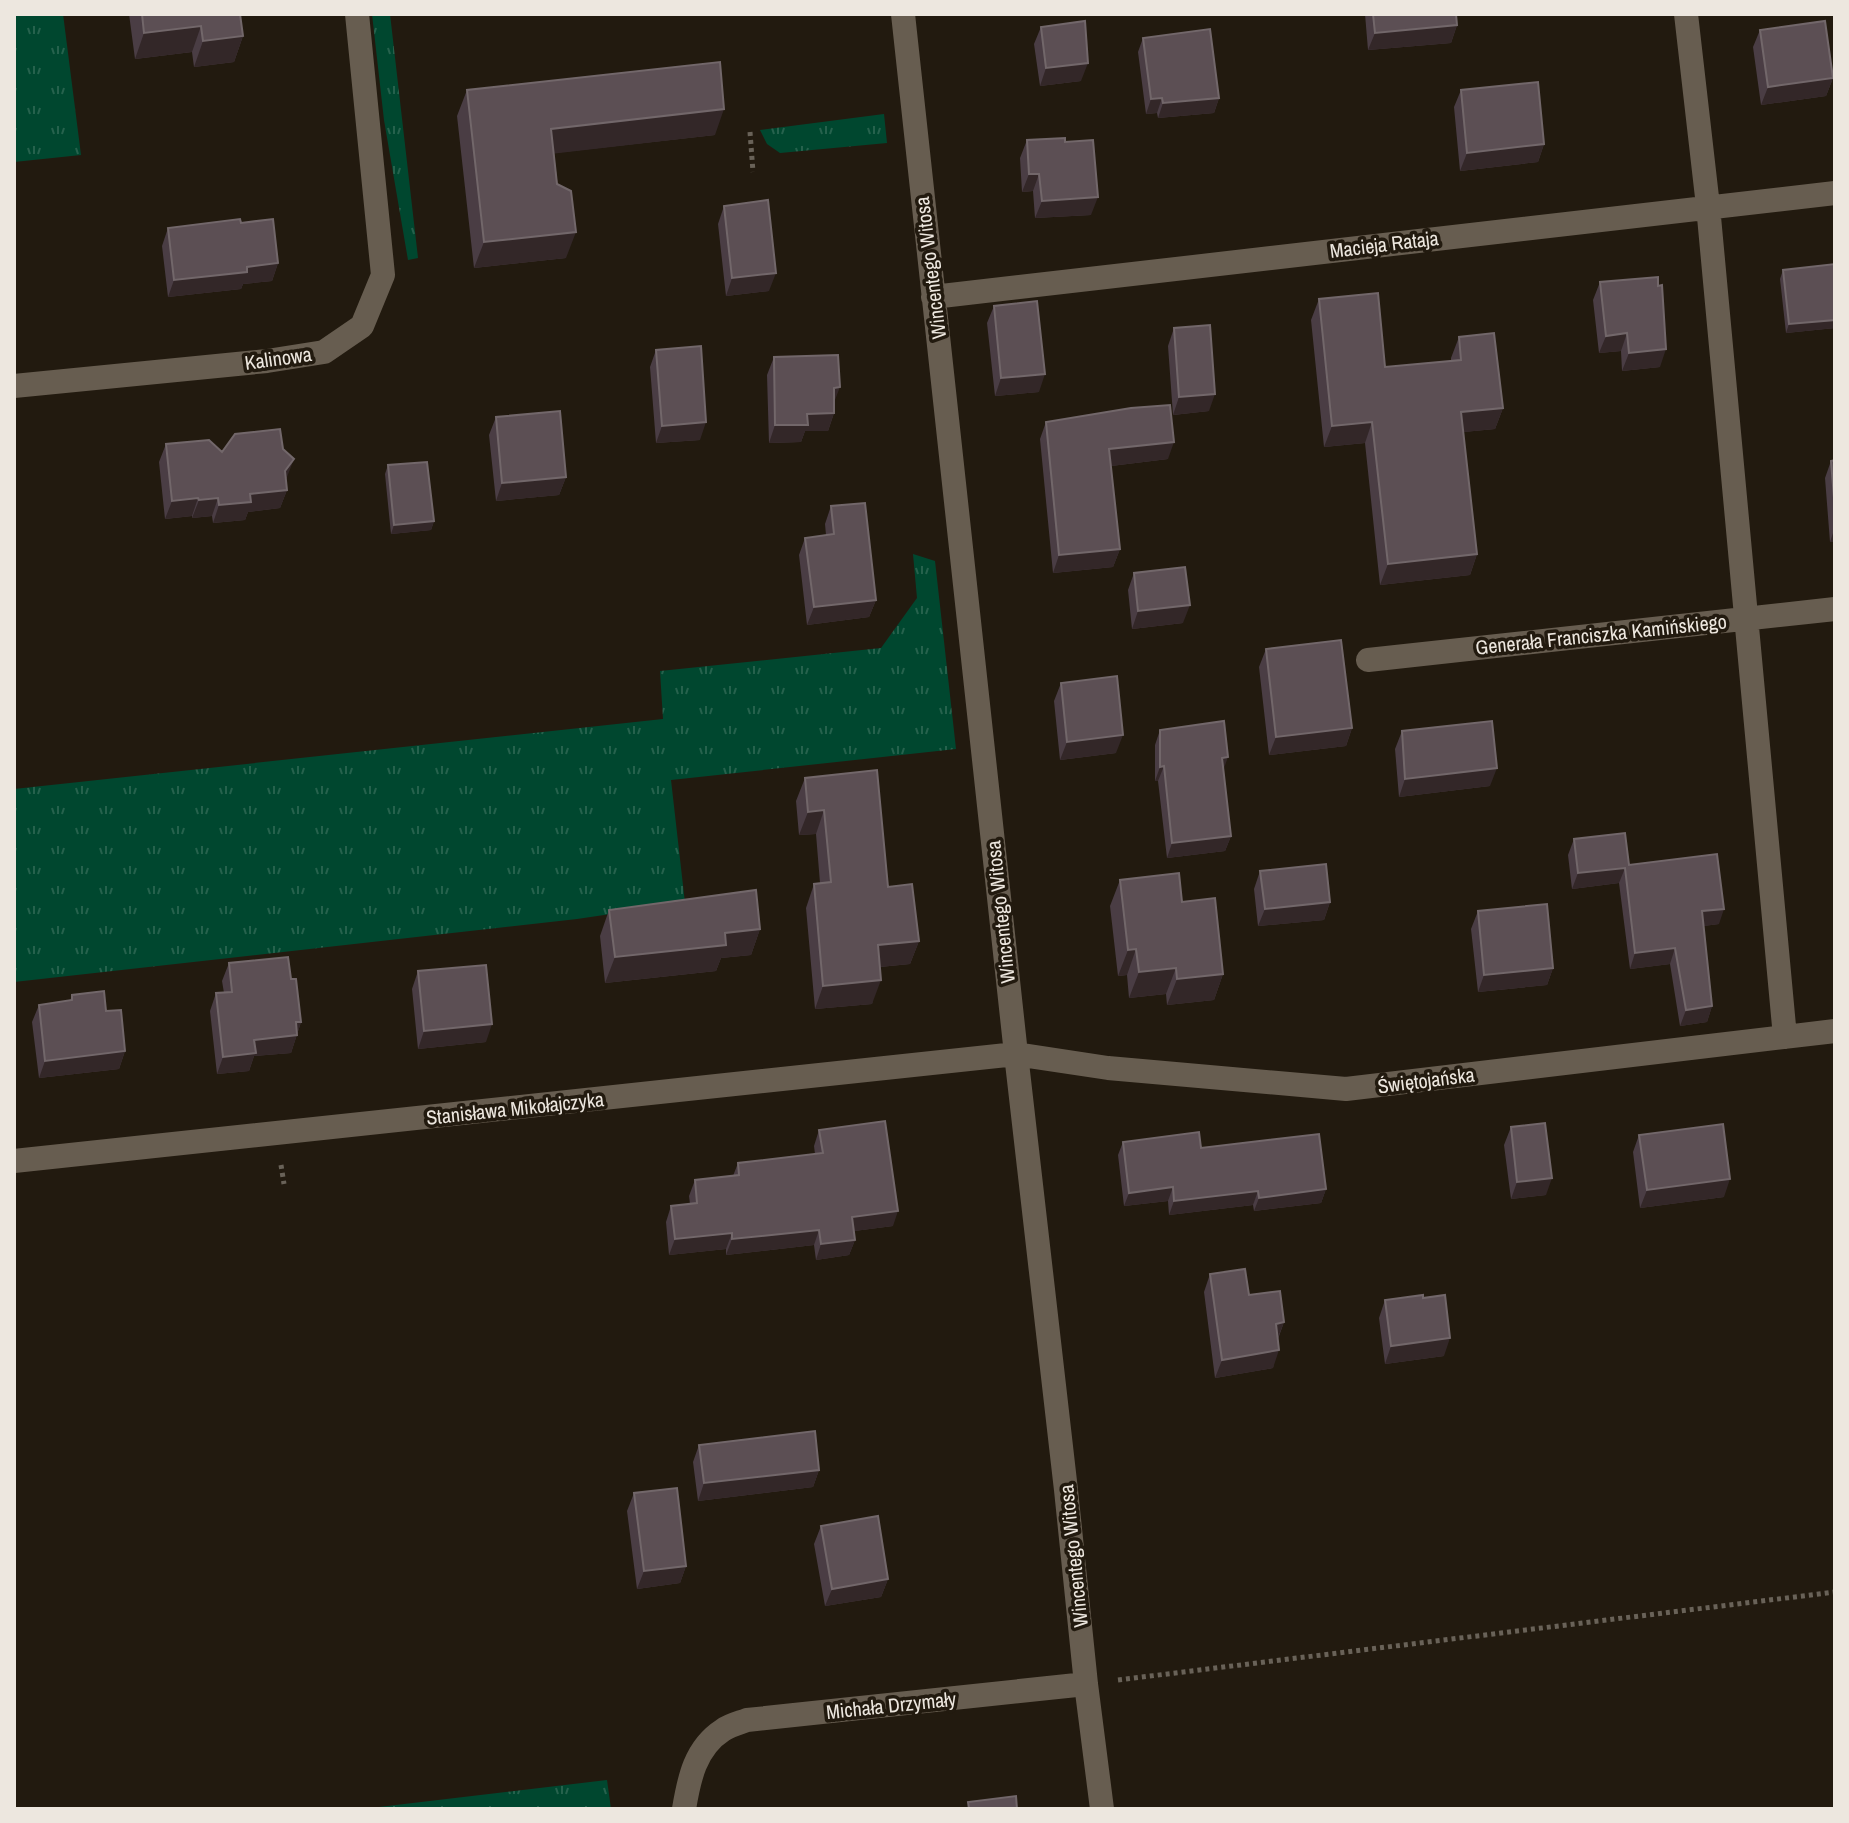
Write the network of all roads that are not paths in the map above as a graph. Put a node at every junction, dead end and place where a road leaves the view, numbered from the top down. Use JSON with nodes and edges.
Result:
{"nodes":[{"id":1,"x":357,"y":14,"type":"edge"},
{"id":2,"x":903,"y":14,"type":"edge"},
{"id":3,"x":1686,"y":14,"type":"edge"},
{"id":4,"x":1835,"y":193,"type":"edge"},
{"id":5,"x":1708,"y":206,"type":"junction"},
{"id":6,"x":933,"y":297,"type":"junction"},
{"id":7,"x":14,"y":386,"type":"edge"},
{"id":8,"x":1835,"y":609,"type":"edge"},
{"id":9,"x":1745,"y":618,"type":"junction"},
{"id":10,"x":1368,"y":660,"type":"dead end"},
{"id":11,"x":1835,"y":1031,"type":"edge"},
{"id":12,"x":1785,"y":1037,"type":"junction"},
{"id":13,"x":1016,"y":1054,"type":"junction"},
{"id":14,"x":14,"y":1161,"type":"edge"},
{"id":15,"x":1086,"y":1684,"type":"junction"},
{"id":16,"x":684,"y":1809,"type":"edge"},
{"id":17,"x":1102,"y":1809,"type":"edge"}],
"edges":[{"from":1,"to":7,"type":"street","name":"Kalinowa"},
{"from":2,"to":6,"type":"street","name":"Wincentego Witosa"},
{"from":3,"to":5,"type":"street"},
{"from":4,"to":5,"type":"street","name":"Macieja Rataja"},
{"from":5,"to":6,"type":"street","name":"Macieja Rataja"},
{"from":5,"to":9,"type":"street"},
{"from":6,"to":13,"type":"street","name":"Wincentego Witosa"},
{"from":8,"to":9,"type":"street","name":"Generała Franciszka Kamińskiego"},
{"from":9,"to":10,"type":"street","name":"Generała Franciszka Kamińskiego"},
{"from":9,"to":12,"type":"street"},
{"from":11,"to":12,"type":"street","name":"Świętojańska"},
{"from":12,"to":13,"type":"street","name":"Świętojańska"},
{"from":13,"to":14,"type":"street","name":"Stanisława Mikołajczyka"},
{"from":13,"to":15,"type":"street","name":"Wincentego Witosa"},
{"from":15,"to":16,"type":"street","name":"Michała Drzymały"},
{"from":15,"to":17,"type":"street","name":"Wincentego Witosa"}]}
